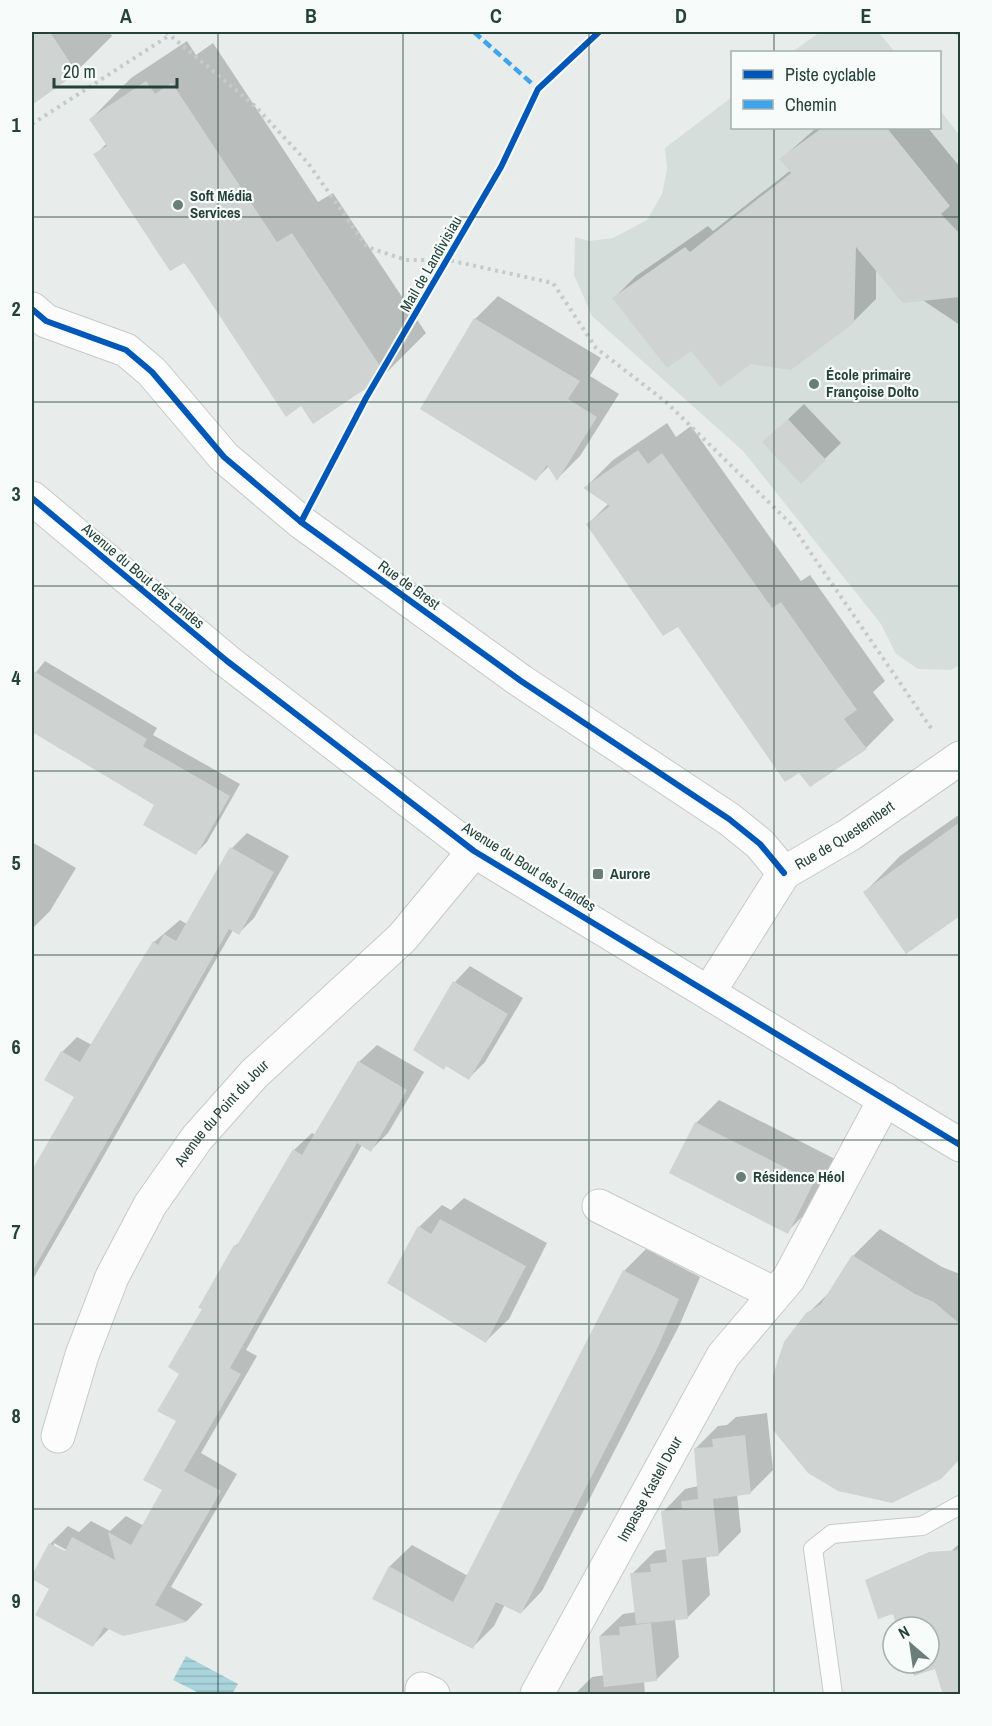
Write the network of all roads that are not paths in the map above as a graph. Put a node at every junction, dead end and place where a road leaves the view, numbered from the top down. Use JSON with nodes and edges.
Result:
{"nodes":[{"id":1,"x":32,"y":309,"type":"edge"},
{"id":2,"x":32,"y":498,"type":"edge"},
{"id":3,"x":957,"y":760,"type":"edge"},
{"id":4,"x":474,"y":851,"type":"junction"},
{"id":5,"x":784,"y":873,"type":"junction"},
{"id":6,"x":709,"y":992,"type":"junction"},
{"id":7,"x":885,"y":1099,"type":"junction"},
{"id":8,"x":960,"y":1144,"type":"edge"},
{"id":9,"x":599,"y":1206,"type":"dead end"},
{"id":10,"x":776,"y":1294,"type":"junction"},
{"id":11,"x":58,"y":1436,"type":"dead end"},
{"id":12,"x":960,"y":1504,"type":"edge"},
{"id":13,"x":537,"y":1695,"type":"edge"},
{"id":14,"x":833,"y":1695,"type":"edge"}],
"edges":[{"from":1,"to":5,"type":"street","name":"Rue de Brest"},
{"from":2,"to":4,"type":"street","name":"Avenue du Bout des Landes"},
{"from":3,"to":5,"type":"street","name":"Rue de Questembert"},
{"from":4,"to":6,"type":"street","name":"Avenue du Bout des Landes"},
{"from":4,"to":11,"type":"street","name":"Avenue du Point du Jour"},
{"from":5,"to":6,"type":"street","name":"Rue de Questembert"},
{"from":6,"to":7,"type":"street","name":"Avenue du Bout des Landes"},
{"from":7,"to":8,"type":"street","name":"Avenue du Bout des Landes"},
{"from":7,"to":10,"type":"street","name":"Impasse Kastell Dour"},
{"from":9,"to":10,"type":"street"},
{"from":10,"to":13,"type":"street","name":"Impasse Kastell Dour"},
{"from":12,"to":14,"type":"lane"}]}
